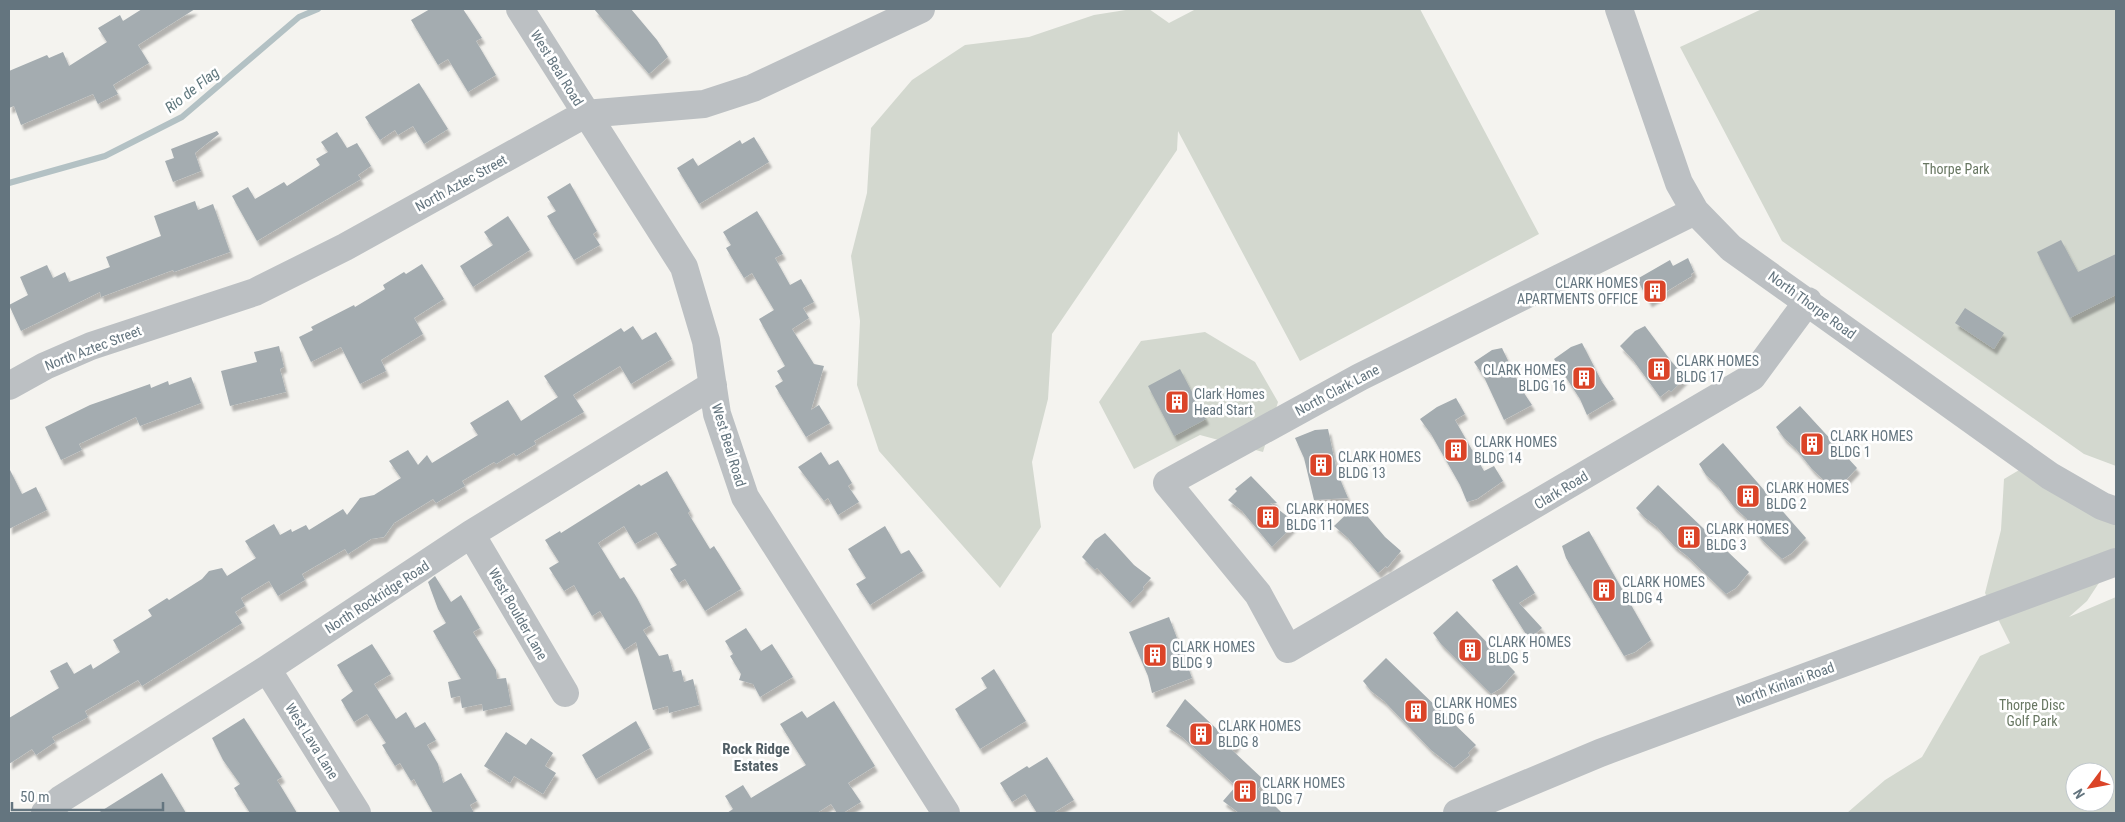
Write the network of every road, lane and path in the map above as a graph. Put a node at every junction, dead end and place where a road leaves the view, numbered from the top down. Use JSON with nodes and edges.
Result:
{"nodes":[{"id":1,"x":520,"y":9,"type":"edge"},
{"id":2,"x":921,"y":9,"type":"edge"},
{"id":3,"x":1619,"y":9,"type":"edge"},
{"id":4,"x":586,"y":114,"type":"junction"},
{"id":5,"x":1695,"y":211,"type":"junction"},
{"id":6,"x":1808,"y":301,"type":"junction"},
{"id":7,"x":713,"y":385,"type":"junction"},
{"id":8,"x":9,"y":386,"type":"edge"},
{"id":9,"x":2116,"y":511,"type":"edge"},
{"id":10,"x":471,"y":534,"type":"junction"},
{"id":11,"x":2116,"y":562,"type":"edge"},
{"id":12,"x":1288,"y":649,"type":"joint"},
{"id":13,"x":267,"y":669,"type":"junction"},
{"id":14,"x":565,"y":693,"type":"dead end"},
{"id":15,"x":58,"y":809,"type":"edge"},
{"id":16,"x":936,"y":810,"type":"edge"},
{"id":17,"x":357,"y":813,"type":"edge"},
{"id":18,"x":1457,"y":813,"type":"edge"}],
"edges":[{"from":1,"to":4,"type":"street","name":"West Beal Road"},
{"from":2,"to":4,"type":"street","name":"North Aztec Street"},
{"from":3,"to":5,"type":"street","name":"North Thorpe Road"},
{"from":4,"to":7,"type":"street","name":"West Beal Road"},
{"from":4,"to":8,"type":"street","name":"North Aztec Street"},
{"from":5,"to":6,"type":"street","name":"North Thorpe Road"},
{"from":5,"to":12,"type":"street","name":"North Clark Lane"},
{"from":6,"to":9,"type":"street","name":"North Thorpe Road"},
{"from":6,"to":12,"type":"street","name":"Clark Road"},
{"from":7,"to":10,"type":"street","name":"North Rockridge Road"},
{"from":7,"to":16,"type":"street","name":"West Beal Road"},
{"from":10,"to":13,"type":"street","name":"North Rockridge Road"},
{"from":10,"to":14,"type":"street","name":"West Boulder Lane"},
{"from":11,"to":18,"type":"street","name":"North Kinlani Road"},
{"from":13,"to":15,"type":"street","name":"North Rockridge Road"},
{"from":13,"to":17,"type":"street","name":"West Lava Lane"}]}
